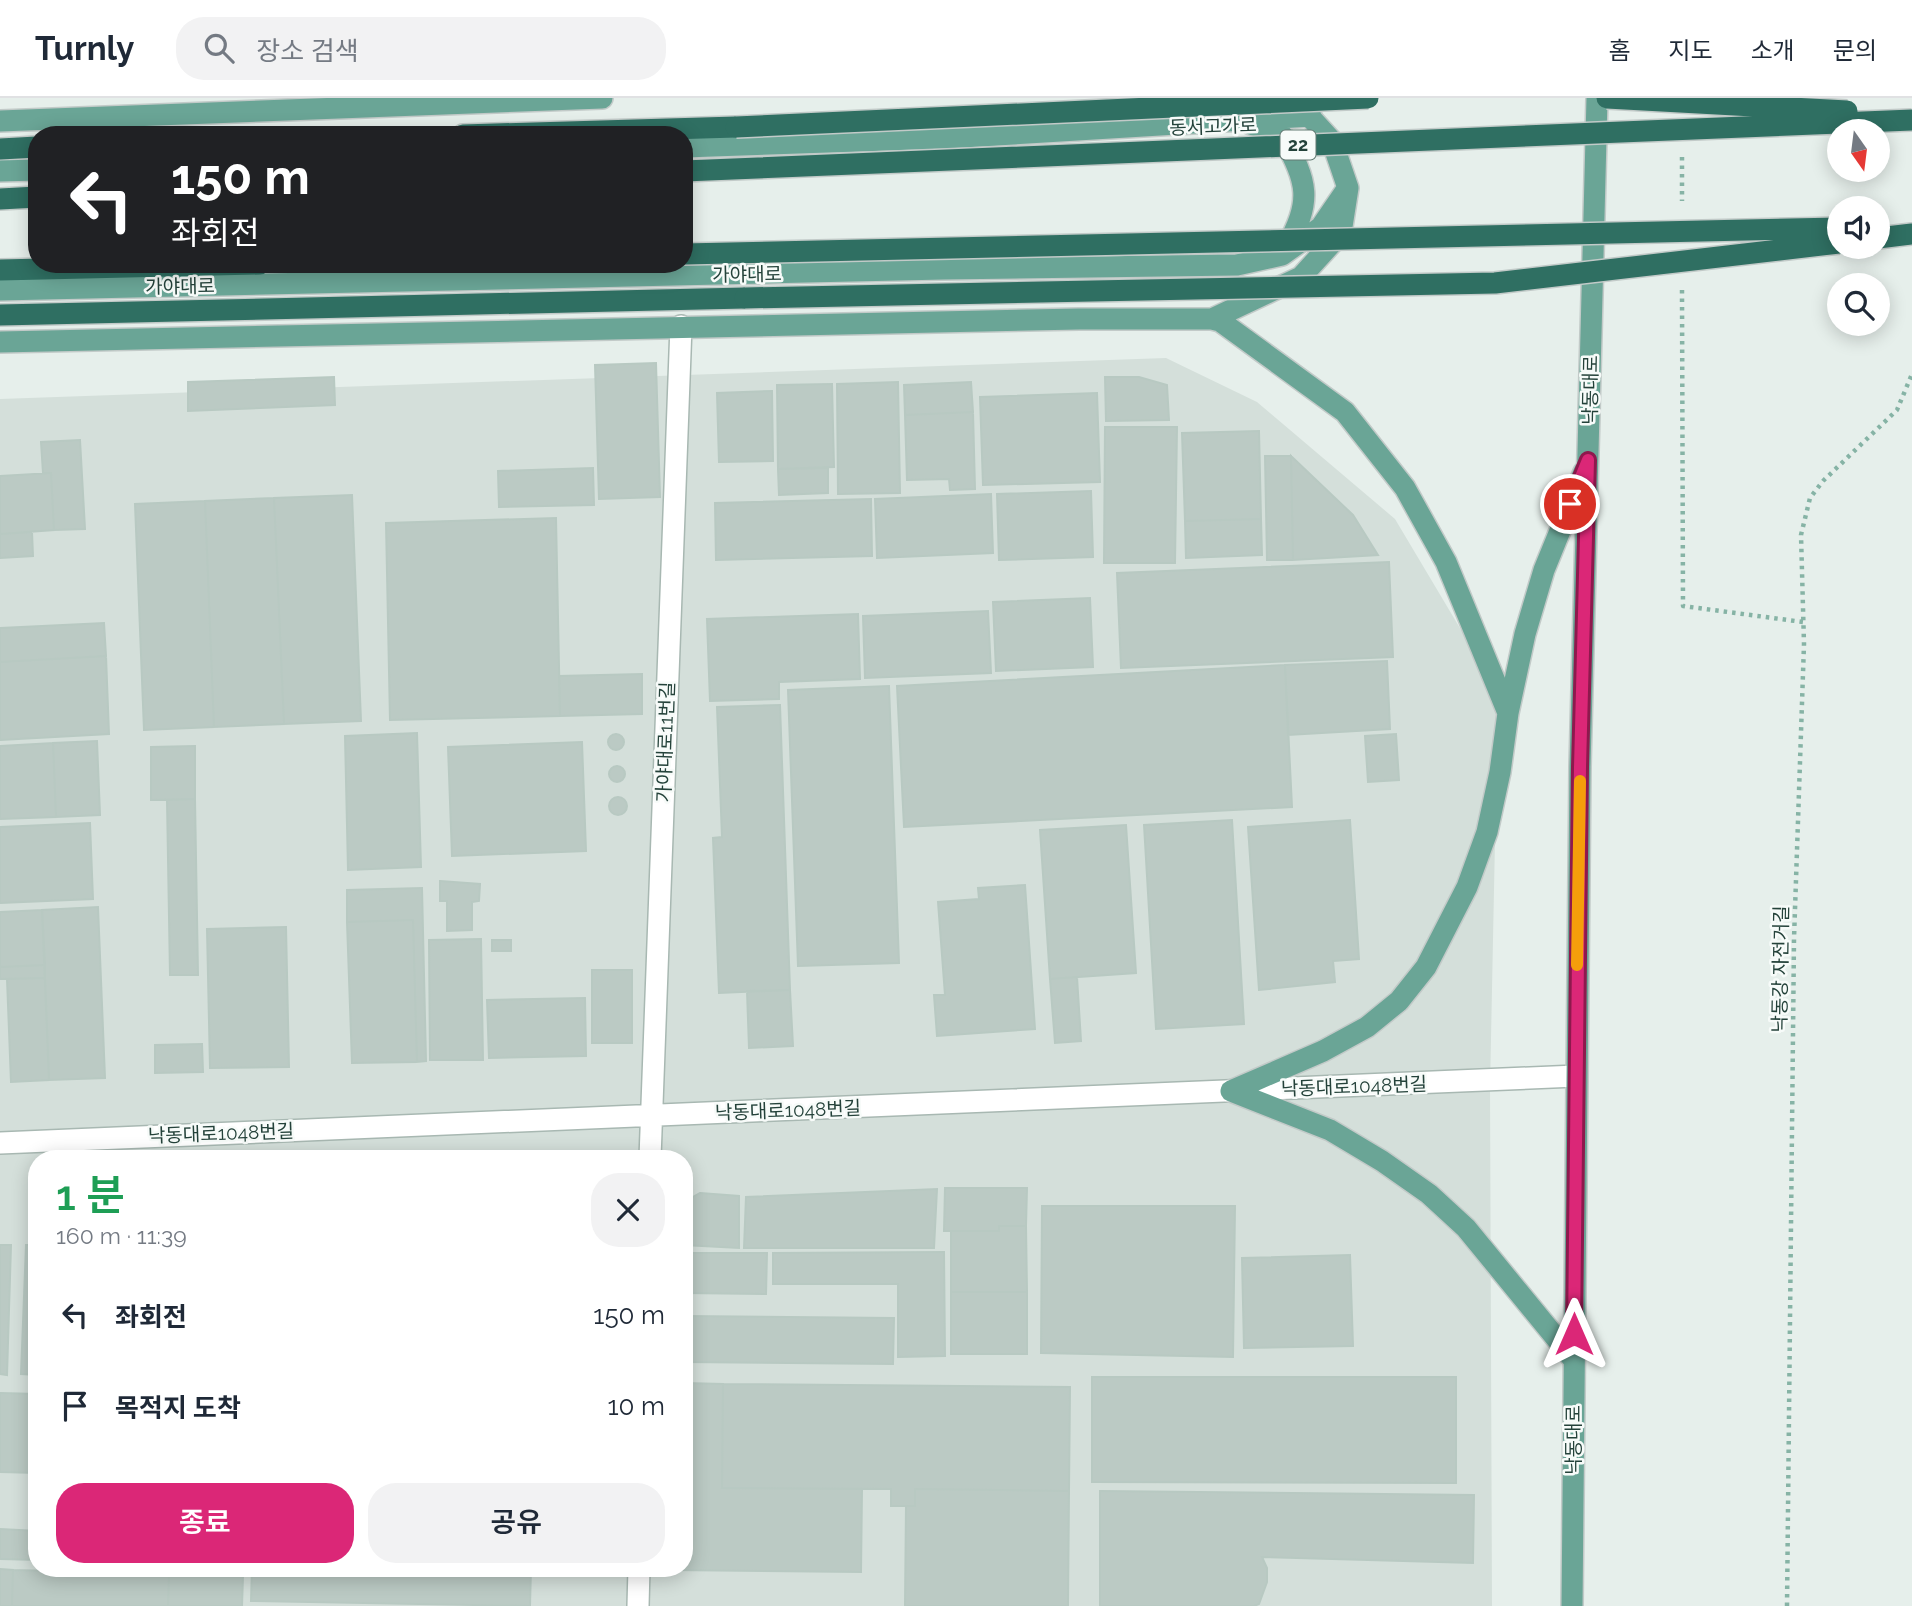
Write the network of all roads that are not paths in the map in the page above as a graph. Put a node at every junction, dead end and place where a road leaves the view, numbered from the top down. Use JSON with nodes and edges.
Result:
{"nodes":[{"id":1,"x":602,"y":98,"type":"edge"},
{"id":2,"x":1277,"y":98,"type":"edge"},
{"id":3,"x":1330,"y":98,"type":"edge"},
{"id":4,"x":1368,"y":98,"type":"edge"},
{"id":5,"x":1597,"y":98,"type":"edge"},
{"id":6,"x":1607,"y":98,"type":"edge"},
{"id":7,"x":1912,"y":114,"type":"edge"},
{"id":8,"x":1310,"y":117,"type":"junction"},
{"id":9,"x":1912,"y":120,"type":"edge"},
{"id":10,"x":0,"y":121,"type":"edge"},
{"id":11,"x":1242,"y":121,"type":"junction"},
{"id":12,"x":693,"y":128,"type":"edge"},
{"id":13,"x":28,"y":147,"type":"edge"},
{"id":14,"x":693,"y":147,"type":"edge"},
{"id":15,"x":0,"y":149,"type":"edge"},
{"id":16,"x":28,"y":170,"type":"edge"},
{"id":17,"x":693,"y":171,"type":"edge"},
{"id":18,"x":0,"y":172,"type":"edge"},
{"id":19,"x":1348,"y":188,"type":"junction"},
{"id":20,"x":28,"y":197,"type":"edge"},
{"id":21,"x":0,"y":199,"type":"edge"},
{"id":22,"x":1912,"y":226,"type":"edge"},
{"id":23,"x":1890,"y":227,"type":"edge"},
{"id":24,"x":1827,"y":228,"type":"edge"},
{"id":25,"x":1912,"y":234,"type":"edge"},
{"id":26,"x":1890,"y":237,"type":"edge"},
{"id":27,"x":1827,"y":244,"type":"edge"},
{"id":28,"x":693,"y":254,"type":"edge"},
{"id":29,"x":1282,"y":255,"type":"junction"},
{"id":30,"x":28,"y":269,"type":"edge"},
{"id":31,"x":0,"y":270,"type":"edge"},
{"id":32,"x":0,"y":290,"type":"edge"},
{"id":33,"x":0,"y":315,"type":"edge"},
{"id":34,"x":1212,"y":319,"type":"junction"},
{"id":35,"x":681,"y":326,"type":"junction"},
{"id":36,"x":0,"y":342,"type":"edge"},
{"id":37,"x":1588,"y":460,"type":"junction"},
{"id":38,"x":1508,"y":713,"type":"junction"},
{"id":39,"x":1576,"y":1076,"type":"junction"},
{"id":40,"x":1231,"y":1091,"type":"junction"},
{"id":41,"x":651,"y":1115,"type":"junction"},
{"id":42,"x":0,"y":1143,"type":"edge"},
{"id":43,"x":650,"y":1150,"type":"edge"},
{"id":44,"x":1574,"y":1360,"type":"junction"},
{"id":45,"x":639,"y":1577,"type":"edge"},
{"id":46,"x":638,"y":1606,"type":"edge"},
{"id":47,"x":1572,"y":1606,"type":"edge"}],
"edges":[{"from":1,"to":10,"type":"main road"},
{"from":2,"to":8,"type":"main road"},
{"from":3,"to":8,"type":"main road"},
{"from":4,"to":12,"type":"highway","number":"22","bridge":true},
{"from":5,"to":37,"type":"main road","name":"낙동대로"},
{"from":6,"to":7,"type":"highway","bridge":true},
{"from":8,"to":11,"type":"main road"},
{"from":8,"to":19,"type":"main road"},
{"from":9,"to":17,"type":"highway","name":"동서고가로","number":"22","bridge":true},
{"from":11,"to":14,"type":"main road"},
{"from":11,"to":29,"type":"main road"},
{"from":13,"to":15,"type":"highway"},
{"from":16,"to":18,"type":"main road"},
{"from":19,"to":29,"type":"main road"},
{"from":19,"to":34,"type":"main road"},
{"from":20,"to":21,"type":"highway"},
{"from":22,"to":23,"type":"highway"},
{"from":24,"to":28,"type":"highway","bridge":true},
{"from":25,"to":26,"type":"highway"},
{"from":27,"to":33,"type":"highway","bridge":true},
{"from":29,"to":32,"type":"main road","name":"가야대로"},
{"from":30,"to":31,"type":"highway"},
{"from":34,"to":35,"type":"main road"},
{"from":34,"to":38,"type":"main road"},
{"from":35,"to":36,"type":"main road"},
{"from":35,"to":41,"type":"street","name":"가야대로11번길"},
{"from":37,"to":38,"type":"main road"},
{"from":37,"to":39,"type":"main road","name":"낙동대로"},
{"from":38,"to":40,"type":"main road"},
{"from":39,"to":40,"type":"street","name":"낙동대로1048번길"},
{"from":39,"to":44,"type":"main road","name":"낙동대로"},
{"from":40,"to":41,"type":"street","name":"낙동대로1048번길"},
{"from":40,"to":44,"type":"main road"},
{"from":41,"to":42,"type":"street","name":"낙동대로1048번길"},
{"from":41,"to":43,"type":"street","name":"가야대로11번길"},
{"from":44,"to":47,"type":"main road","name":"낙동대로"},
{"from":45,"to":46,"type":"street"}]}
